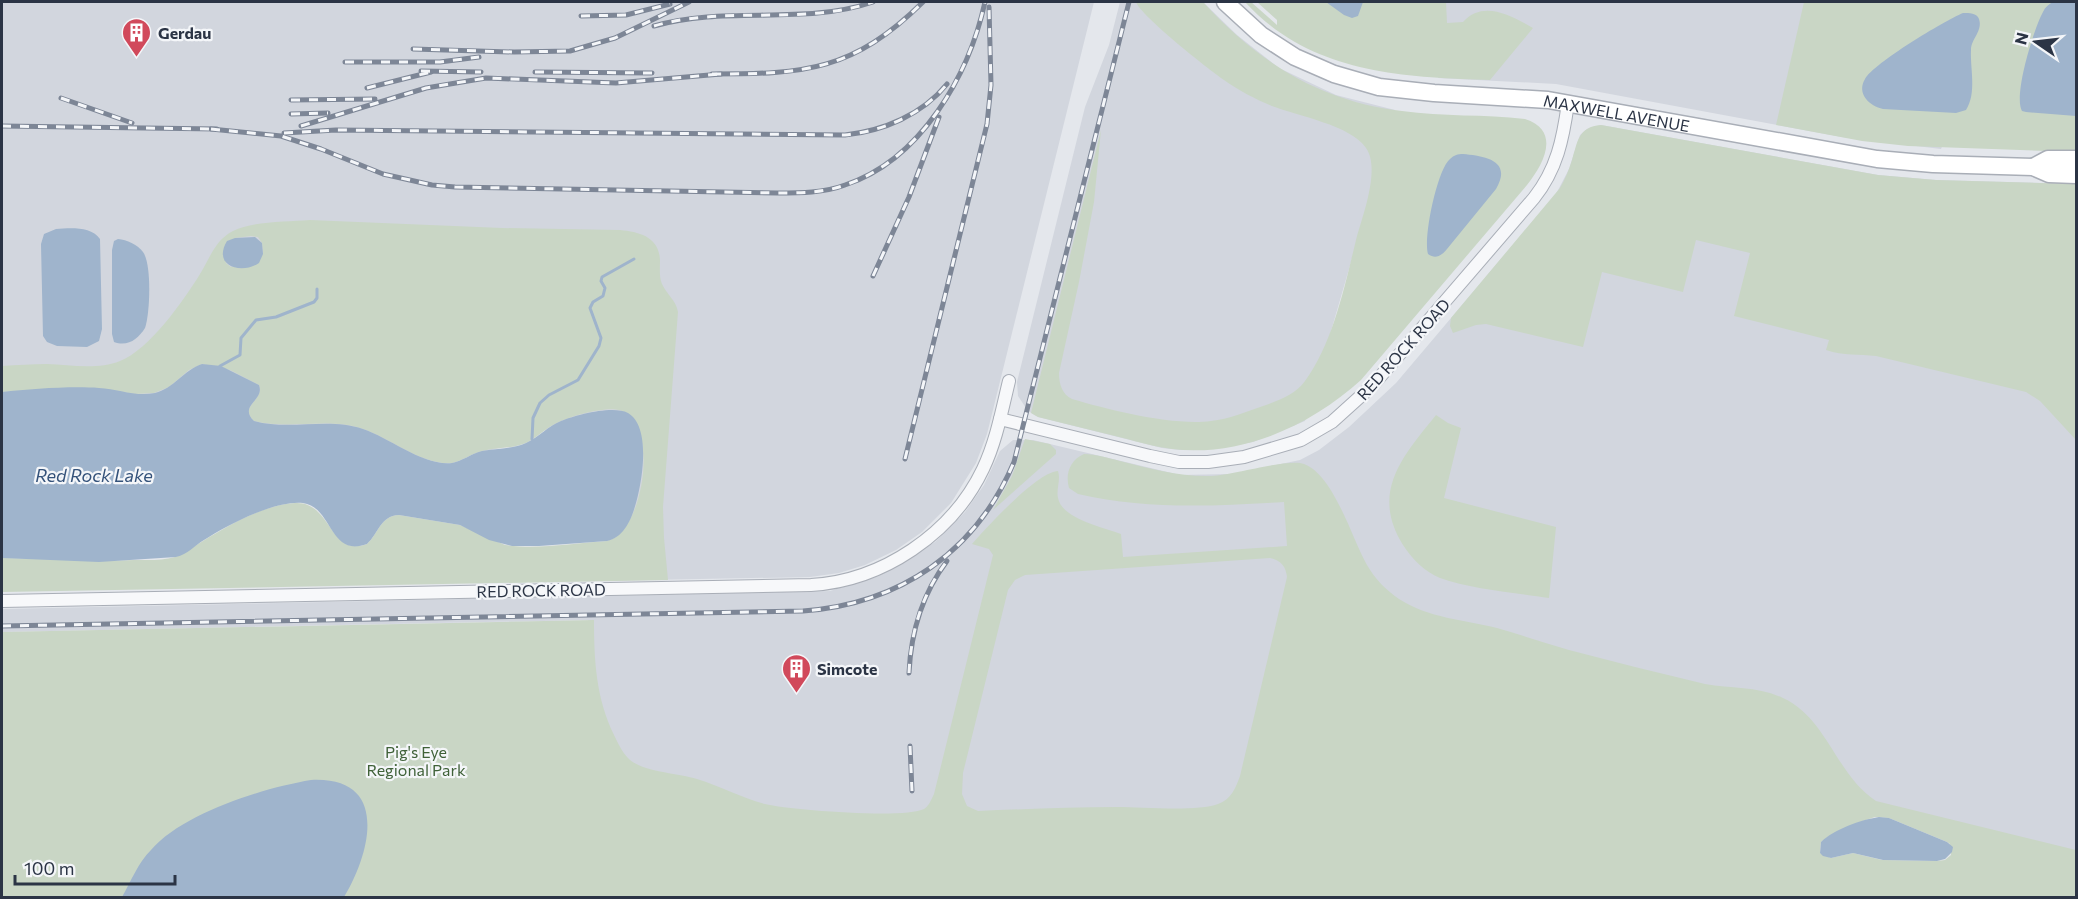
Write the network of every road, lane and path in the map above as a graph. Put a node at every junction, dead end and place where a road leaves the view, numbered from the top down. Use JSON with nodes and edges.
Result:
{"nodes":[{"id":1,"x":1225,"y":2,"type":"edge"},
{"id":2,"x":1568,"y":103,"type":"junction"},
{"id":3,"x":2076,"y":159,"type":"edge"},
{"id":4,"x":2033,"y":167,"type":"junction"},
{"id":5,"x":2076,"y":175,"type":"edge"},
{"id":6,"x":1009,"y":381,"type":"dead end"},
{"id":7,"x":1000,"y":419,"type":"junction"},
{"id":8,"x":2,"y":601,"type":"edge"}],
"edges":[{"from":1,"to":2,"type":"main road","name":"MAXWELL AVENUE"},
{"from":2,"to":4,"type":"main road","name":"MAXWELL AVENUE"},
{"from":2,"to":7,"type":"street","name":"RED ROCK ROAD"},
{"from":3,"to":4,"type":"main road","name":"MAXWELL AVENUE"},
{"from":4,"to":5,"type":"main road","name":"MAXWELL AVENUE"},
{"from":6,"to":7,"type":"street","name":"RED ROCK ROAD"},
{"from":7,"to":8,"type":"street","name":"RED ROCK ROAD"}]}
